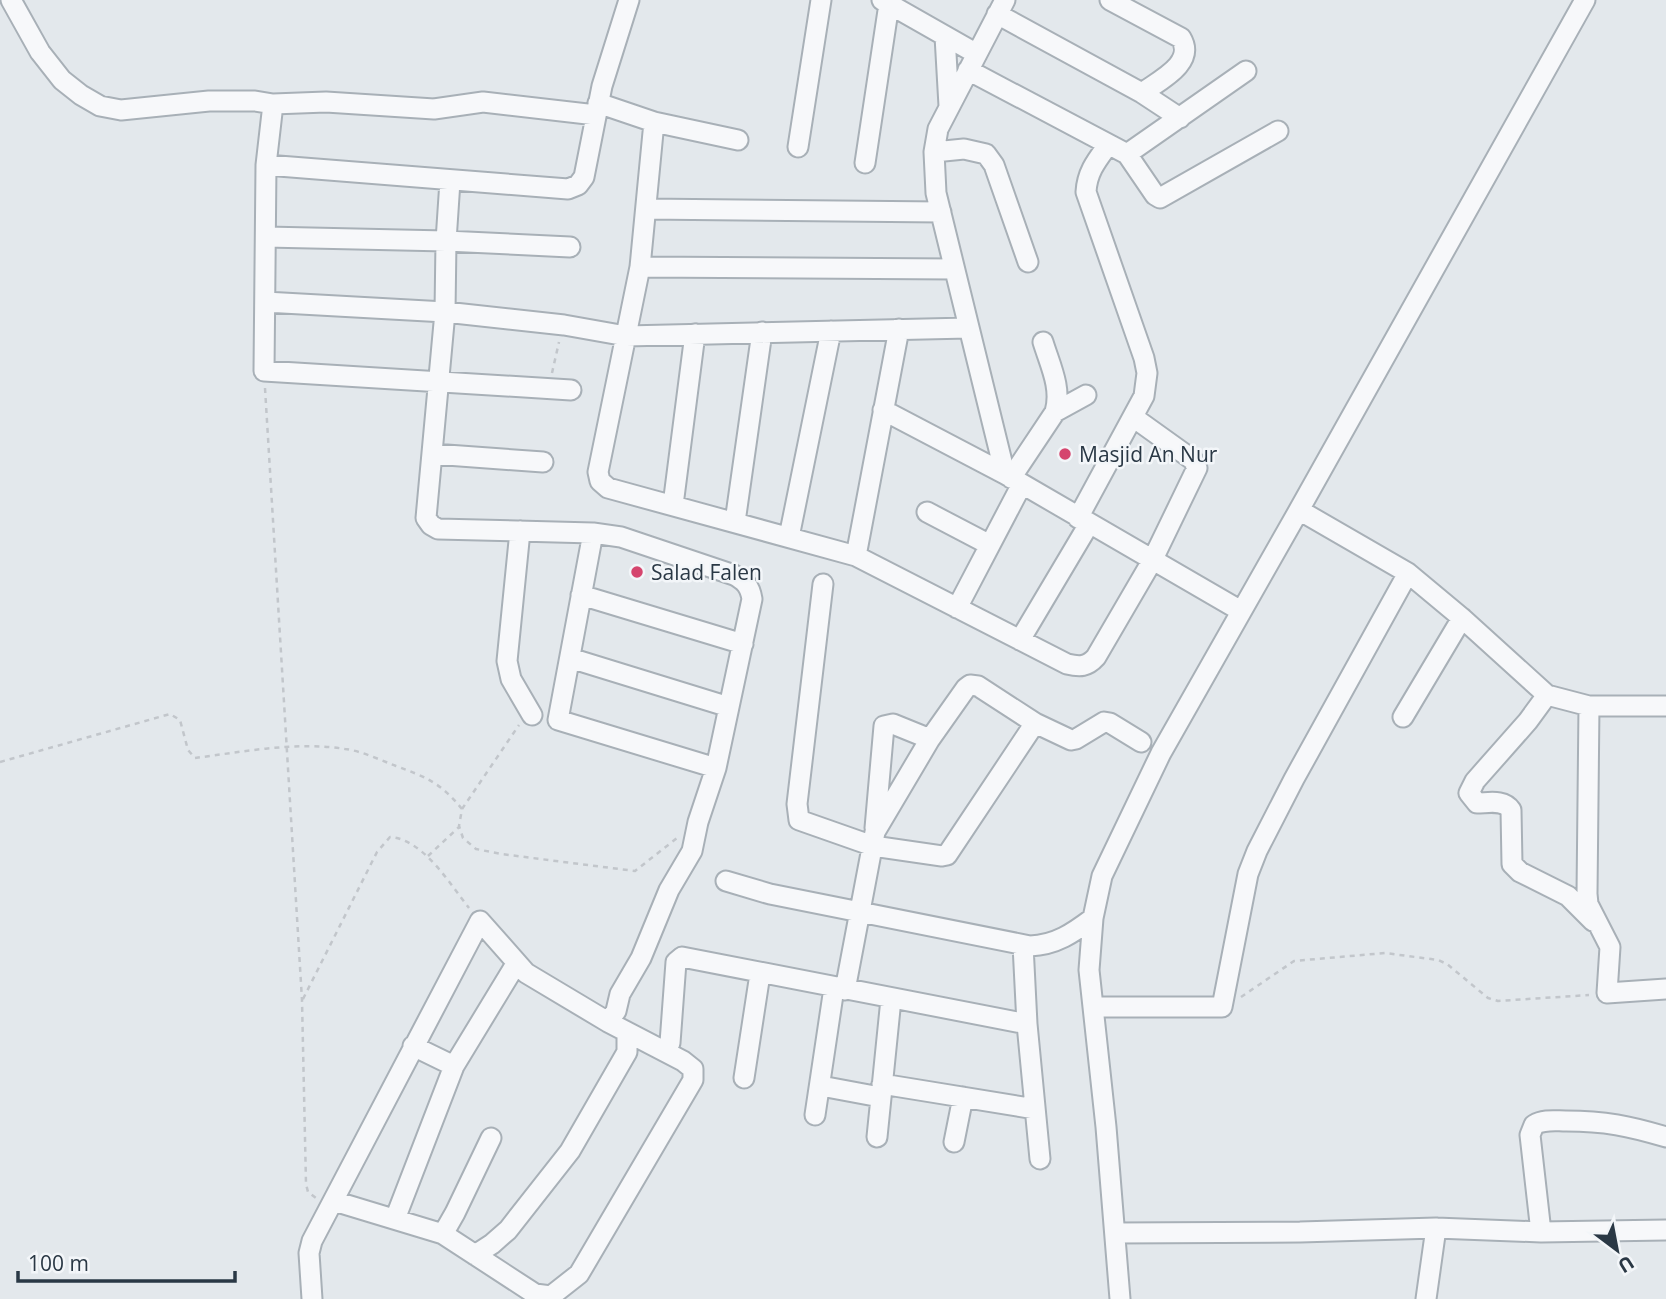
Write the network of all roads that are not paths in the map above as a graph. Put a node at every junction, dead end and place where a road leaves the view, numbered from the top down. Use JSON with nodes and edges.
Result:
{"nodes":[{"id":1,"x":12,"y":0,"type":"edge"},
{"id":2,"x":629,"y":0,"type":"edge"},
{"id":3,"x":821,"y":0,"type":"edge"},
{"id":4,"x":1110,"y":0,"type":"edge"},
{"id":5,"x":1585,"y":0,"type":"edge"},
{"id":6,"x":886,"y":2,"type":"edge"},
{"id":7,"x":1001,"y":7,"type":"edge"},
{"id":8,"x":945,"y":36,"type":"junction"},
{"id":9,"x":973,"y":62,"type":"junction"},
{"id":10,"x":1246,"y":71,"type":"dead end"},
{"id":11,"x":1142,"y":93,"type":"junction"},
{"id":12,"x":273,"y":104,"type":"junction"},
{"id":13,"x":949,"y":107,"type":"junction"},
{"id":14,"x":597,"y":109,"type":"junction"},
{"id":15,"x":1180,"y":118,"type":"junction"},
{"id":16,"x":654,"y":122,"type":"junction"},
{"id":17,"x":1278,"y":131,"type":"dead end"},
{"id":18,"x":738,"y":140,"type":"dead end"},
{"id":19,"x":1108,"y":145,"type":"junction"},
{"id":20,"x":798,"y":147,"type":"dead end"},
{"id":21,"x":934,"y":152,"type":"junction"},
{"id":22,"x":1127,"y":155,"type":"junction"},
{"id":23,"x":865,"y":163,"type":"dead end"},
{"id":24,"x":266,"y":165,"type":"junction"},
{"id":25,"x":450,"y":181,"type":"junction"},
{"id":26,"x":646,"y":209,"type":"junction"},
{"id":27,"x":941,"y":212,"type":"junction"},
{"id":28,"x":266,"y":237,"type":"junction"},
{"id":29,"x":446,"y":241,"type":"junction"},
{"id":30,"x":570,"y":247,"type":"dead end"},
{"id":31,"x":1028,"y":262,"type":"dead end"},
{"id":32,"x":640,"y":267,"type":"junction"},
{"id":33,"x":954,"y":270,"type":"junction"},
{"id":34,"x":265,"y":302,"type":"junction"},
{"id":35,"x":445,"y":312,"type":"junction"},
{"id":36,"x":968,"y":328,"type":"junction"},
{"id":37,"x":899,"y":329,"type":"junction"},
{"id":38,"x":831,"y":331,"type":"junction"},
{"id":39,"x":762,"y":332,"type":"junction"},
{"id":40,"x":695,"y":334,"type":"junction"},
{"id":41,"x":626,"y":336,"type":"junction"},
{"id":42,"x":1043,"y":342,"type":"dead end"},
{"id":43,"x":439,"y":383,"type":"junction"},
{"id":44,"x":571,"y":390,"type":"dead end"},
{"id":45,"x":1086,"y":395,"type":"dead end"},
{"id":46,"x":883,"y":410,"type":"junction"},
{"id":47,"x":1055,"y":412,"type":"junction"},
{"id":48,"x":1133,"y":417,"type":"junction"},
{"id":49,"x":433,"y":454,"type":"junction"},
{"id":50,"x":543,"y":462,"type":"dead end"},
{"id":51,"x":1012,"y":479,"type":"junction"},
{"id":52,"x":673,"y":505,"type":"junction"},
{"id":53,"x":1299,"y":510,"type":"junction"},
{"id":54,"x":927,"y":512,"type":"dead end"},
{"id":55,"x":1084,"y":521,"type":"junction"},
{"id":56,"x":735,"y":522,"type":"junction"},
{"id":57,"x":520,"y":531,"type":"junction"},
{"id":58,"x":593,"y":533,"type":"junction"},
{"id":59,"x":789,"y":537,"type":"junction"},
{"id":60,"x":990,"y":545,"type":"junction"},
{"id":61,"x":856,"y":556,"type":"junction"},
{"id":62,"x":1152,"y":561,"type":"junction"},
{"id":63,"x":1408,"y":573,"type":"junction"},
{"id":64,"x":823,"y":584,"type":"dead end"},
{"id":65,"x":582,"y":595,"type":"junction"},
{"id":66,"x":957,"y":608,"type":"junction"},
{"id":67,"x":1241,"y":611,"type":"junction"},
{"id":68,"x":1462,"y":618,"type":"junction"},
{"id":69,"x":1020,"y":640,"type":"junction"},
{"id":70,"x":743,"y":643,"type":"junction"},
{"id":71,"x":570,"y":658,"type":"junction"},
{"id":72,"x":1547,"y":695,"type":"junction"},
{"id":73,"x":1589,"y":706,"type":"junction"},
{"id":74,"x":1666,"y":706,"type":"edge"},
{"id":75,"x":729,"y":707,"type":"junction"},
{"id":76,"x":531,"y":715,"type":"road end"},
{"id":77,"x":1403,"y":717,"type":"dead end"},
{"id":78,"x":1035,"y":723,"type":"junction"},
{"id":79,"x":930,"y":740,"type":"junction"},
{"id":80,"x":1141,"y":742,"type":"dead end"},
{"id":81,"x":716,"y":768,"type":"junction"},
{"id":82,"x":874,"y":839,"type":"junction"},
{"id":83,"x":726,"y":881,"type":"dead end"},
{"id":84,"x":860,"y":911,"type":"junction"},
{"id":85,"x":1093,"y":918,"type":"junction"},
{"id":86,"x":1602,"y":929,"type":"junction"},
{"id":87,"x":1023,"y":945,"type":"junction"},
{"id":88,"x":516,"y":964,"type":"junction"},
{"id":89,"x":760,"y":974,"type":"junction"},
{"id":90,"x":840,"y":989,"type":"junction"},
{"id":91,"x":1666,"y":989,"type":"edge"},
{"id":92,"x":891,"y":999,"type":"junction"},
{"id":93,"x":1093,"y":1007,"type":"junction"},
{"id":94,"x":608,"y":1022,"type":"junction"},
{"id":95,"x":1027,"y":1024,"type":"junction"},
{"id":96,"x":627,"y":1031,"type":"junction"},
{"id":97,"x":670,"y":1043,"type":"dead end"},
{"id":98,"x":413,"y":1046,"type":"junction"},
{"id":99,"x":454,"y":1066,"type":"junction"},
{"id":100,"x":744,"y":1078,"type":"dead end"},
{"id":101,"x":821,"y":1086,"type":"junction"},
{"id":102,"x":881,"y":1091,"type":"junction"},
{"id":103,"x":962,"y":1097,"type":"junction"},
{"id":104,"x":1035,"y":1109,"type":"junction"},
{"id":105,"x":815,"y":1115,"type":"dead end"},
{"id":106,"x":877,"y":1137,"type":"dead end"},
{"id":107,"x":1666,"y":1137,"type":"edge"},
{"id":108,"x":491,"y":1138,"type":"dead end"},
{"id":109,"x":954,"y":1142,"type":"dead end"},
{"id":110,"x":1040,"y":1159,"type":"dead end"},
{"id":111,"x":334,"y":1201,"type":"junction"},
{"id":112,"x":395,"y":1219,"type":"junction"},
{"id":113,"x":1436,"y":1228,"type":"junction"},
{"id":114,"x":1666,"y":1230,"type":"edge"},
{"id":115,"x":1541,"y":1232,"type":"junction"},
{"id":116,"x":1116,"y":1233,"type":"junction"},
{"id":117,"x":443,"y":1234,"type":"junction"},
{"id":118,"x":475,"y":1255,"type":"junction"},
{"id":119,"x":537,"y":1297,"type":"edge"},
{"id":120,"x":312,"y":1299,"type":"edge"},
{"id":121,"x":1119,"y":1299,"type":"edge"},
{"id":122,"x":1426,"y":1299,"type":"edge"}],
"edges":[{"from":1,"to":12,"type":"street"},
{"from":2,"to":14,"type":"street"},
{"from":3,"to":20,"type":"street"},
{"from":4,"to":11,"type":"street"},
{"from":5,"to":53,"type":"street"},
{"from":6,"to":8,"type":"street"},
{"from":6,"to":23,"type":"street"},
{"from":7,"to":9,"type":"street"},
{"from":7,"to":11,"type":"street"},
{"from":8,"to":9,"type":"street"},
{"from":8,"to":13,"type":"street"},
{"from":9,"to":13,"type":"street"},
{"from":9,"to":19,"type":"street"},
{"from":10,"to":15,"type":"street"},
{"from":11,"to":15,"type":"street"},
{"from":12,"to":14,"type":"street"},
{"from":12,"to":24,"type":"street"},
{"from":13,"to":21,"type":"street"},
{"from":14,"to":16,"type":"street"},
{"from":14,"to":25,"type":"street"},
{"from":15,"to":22,"type":"street"},
{"from":16,"to":18,"type":"street"},
{"from":16,"to":26,"type":"street"},
{"from":17,"to":22,"type":"street"},
{"from":19,"to":22,"type":"street"},
{"from":19,"to":48,"type":"street"},
{"from":21,"to":27,"type":"street"},
{"from":21,"to":31,"type":"street"},
{"from":24,"to":25,"type":"street"},
{"from":24,"to":28,"type":"street"},
{"from":25,"to":29,"type":"street"},
{"from":26,"to":27,"type":"street"},
{"from":26,"to":32,"type":"street"},
{"from":27,"to":33,"type":"street"},
{"from":28,"to":29,"type":"street"},
{"from":28,"to":34,"type":"street"},
{"from":29,"to":30,"type":"street"},
{"from":29,"to":35,"type":"street"},
{"from":32,"to":33,"type":"street"},
{"from":32,"to":41,"type":"street"},
{"from":33,"to":36,"type":"street"},
{"from":34,"to":35,"type":"street"},
{"from":34,"to":43,"type":"street"},
{"from":35,"to":41,"type":"street"},
{"from":35,"to":43,"type":"street"},
{"from":36,"to":37,"type":"street"},
{"from":36,"to":51,"type":"street"},
{"from":37,"to":38,"type":"street"},
{"from":37,"to":46,"type":"street"},
{"from":38,"to":39,"type":"street"},
{"from":38,"to":59,"type":"street"},
{"from":39,"to":40,"type":"street"},
{"from":39,"to":56,"type":"street"},
{"from":40,"to":41,"type":"street"},
{"from":40,"to":52,"type":"street"},
{"from":41,"to":52,"type":"street"},
{"from":42,"to":47,"type":"street"},
{"from":43,"to":44,"type":"street"},
{"from":43,"to":49,"type":"street"},
{"from":45,"to":47,"type":"street"},
{"from":46,"to":51,"type":"street"},
{"from":46,"to":61,"type":"street"},
{"from":47,"to":51,"type":"street"},
{"from":48,"to":55,"type":"street"},
{"from":48,"to":62,"type":"street"},
{"from":49,"to":50,"type":"street"},
{"from":49,"to":57,"type":"street"},
{"from":51,"to":55,"type":"street"},
{"from":51,"to":60,"type":"street"},
{"from":52,"to":56,"type":"street"},
{"from":53,"to":63,"type":"street"},
{"from":53,"to":67,"type":"street"},
{"from":54,"to":60,"type":"street"},
{"from":55,"to":62,"type":"street"},
{"from":55,"to":69,"type":"street"},
{"from":56,"to":59,"type":"street"},
{"from":57,"to":58,"type":"street"},
{"from":57,"to":76,"type":"street"},
{"from":58,"to":65,"type":"street"},
{"from":58,"to":70,"type":"street"},
{"from":59,"to":61,"type":"street"},
{"from":60,"to":66,"type":"street"},
{"from":61,"to":66,"type":"street"},
{"from":62,"to":67,"type":"street"},
{"from":62,"to":69,"type":"street"},
{"from":63,"to":68,"type":"street"},
{"from":63,"to":93,"type":"street"},
{"from":64,"to":82,"type":"street"},
{"from":65,"to":70,"type":"street"},
{"from":65,"to":71,"type":"street"},
{"from":66,"to":69,"type":"street"},
{"from":67,"to":85,"type":"street"},
{"from":68,"to":72,"type":"street"},
{"from":68,"to":77,"type":"street"},
{"from":70,"to":75,"type":"street"},
{"from":71,"to":75,"type":"street"},
{"from":71,"to":81,"type":"street"},
{"from":72,"to":73,"type":"street"},
{"from":72,"to":86,"type":"street"},
{"from":73,"to":74,"type":"street"},
{"from":73,"to":86,"type":"street"},
{"from":75,"to":81,"type":"street"},
{"from":78,"to":79,"type":"street"},
{"from":78,"to":80,"type":"street"},
{"from":78,"to":82,"type":"street"},
{"from":79,"to":82,"type":"street"},
{"from":79,"to":82,"type":"street"},
{"from":81,"to":94,"type":"street"},
{"from":82,"to":84,"type":"street"},
{"from":83,"to":84,"type":"street"},
{"from":84,"to":87,"type":"street"},
{"from":84,"to":90,"type":"street"},
{"from":85,"to":87,"type":"street"},
{"from":85,"to":93,"type":"street"},
{"from":86,"to":91,"type":"street"},
{"from":87,"to":95,"type":"street"},
{"from":88,"to":94,"type":"street"},
{"from":88,"to":98,"type":"street"},
{"from":88,"to":99,"type":"street"},
{"from":89,"to":90,"type":"street"},
{"from":89,"to":97,"type":"street"},
{"from":89,"to":100,"type":"street"},
{"from":90,"to":92,"type":"street"},
{"from":90,"to":101,"type":"street"},
{"from":92,"to":95,"type":"street"},
{"from":92,"to":102,"type":"street"},
{"from":93,"to":116,"type":"street"},
{"from":94,"to":96,"type":"street"},
{"from":95,"to":104,"type":"street"},
{"from":96,"to":118,"type":"street"},
{"from":96,"to":119,"type":"street"},
{"from":98,"to":99,"type":"street"},
{"from":98,"to":111,"type":"street"},
{"from":99,"to":112,"type":"street"},
{"from":101,"to":102,"type":"street"},
{"from":101,"to":105,"type":"street"},
{"from":102,"to":103,"type":"street"},
{"from":102,"to":106,"type":"street"},
{"from":103,"to":104,"type":"street"},
{"from":103,"to":109,"type":"street"},
{"from":104,"to":110,"type":"street"},
{"from":107,"to":115,"type":"street"},
{"from":108,"to":117,"type":"street"},
{"from":111,"to":112,"type":"street"},
{"from":111,"to":120,"type":"street"},
{"from":112,"to":117,"type":"street"},
{"from":113,"to":115,"type":"street"},
{"from":113,"to":116,"type":"street"},
{"from":113,"to":122,"type":"street"},
{"from":114,"to":115,"type":"street"},
{"from":116,"to":121,"type":"street"},
{"from":117,"to":118,"type":"street"},
{"from":118,"to":119,"type":"street"}]}
